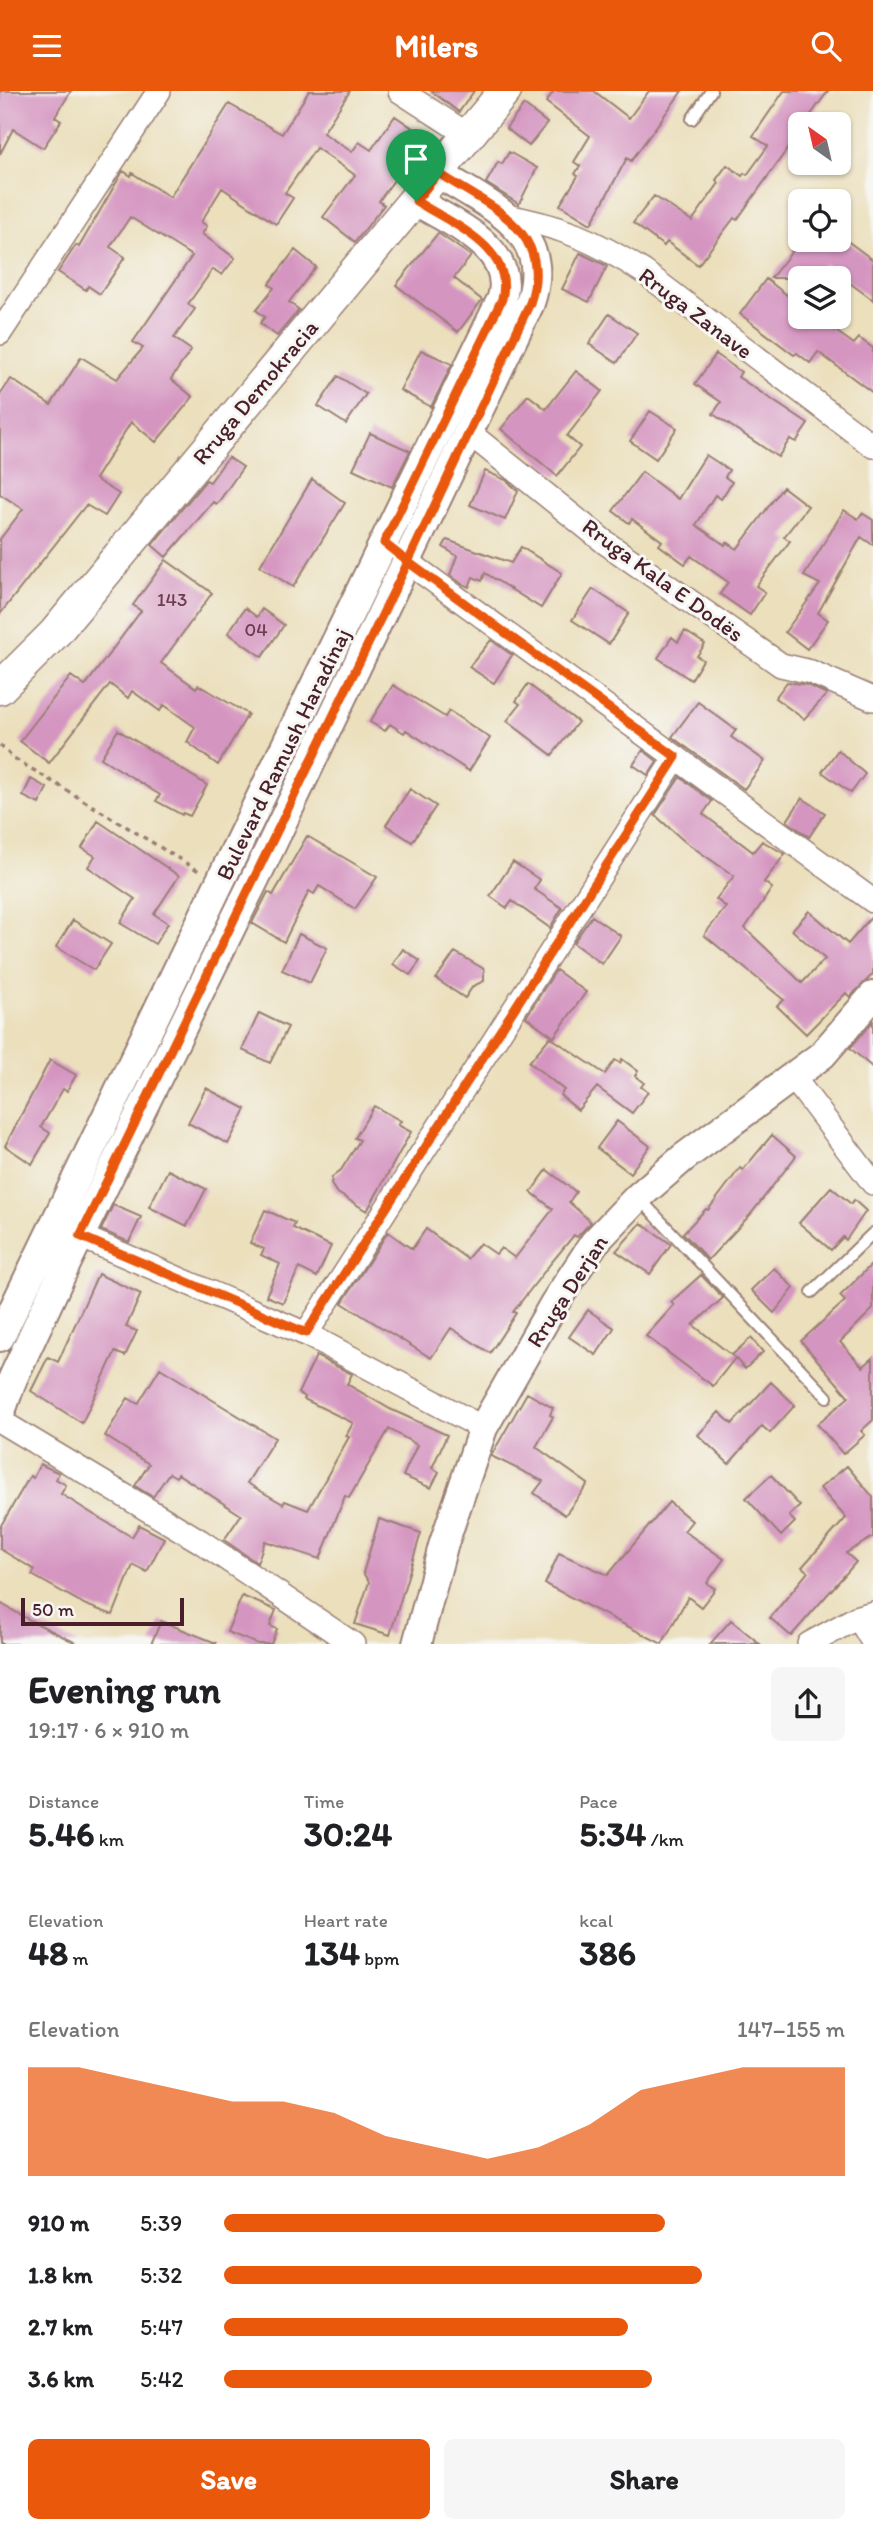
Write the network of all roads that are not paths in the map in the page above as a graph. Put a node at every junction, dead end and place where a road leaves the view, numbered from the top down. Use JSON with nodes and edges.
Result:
{"nodes":[{"id":1,"x":159,"y":91,"type":"edge"},
{"id":2,"x":400,"y":91,"type":"edge"},
{"id":3,"x":505,"y":91,"type":"edge"},
{"id":4,"x":711,"y":91,"type":"edge"},
{"id":5,"x":692,"y":119,"type":"dead end"},
{"id":6,"x":468,"y":135,"type":"junction"},
{"id":7,"x":438,"y":173,"type":"junction"},
{"id":8,"x":416,"y":201,"type":"junction"},
{"id":9,"x":502,"y":215,"type":"junction"},
{"id":10,"x":481,"y":243,"type":"junction"},
{"id":11,"x":0,"y":333,"type":"edge"},
{"id":12,"x":468,"y":432,"type":"junction"},
{"id":13,"x":873,"y":446,"type":"edge"},
{"id":14,"x":384,"y":543,"type":"junction"},
{"id":15,"x":408,"y":562,"type":"junction"},
{"id":16,"x":0,"y":688,"type":"edge"},
{"id":17,"x":873,"y":699,"type":"edge"},
{"id":18,"x":676,"y":757,"type":"junction"},
{"id":19,"x":873,"y":901,"type":"edge"},
{"id":20,"x":873,"y":996,"type":"edge"},
{"id":21,"x":793,"y":1077,"type":"junction"},
{"id":22,"x":873,"y":1183,"type":"edge"},
{"id":23,"x":638,"y":1197,"type":"junction"},
{"id":24,"x":67,"y":1230,"type":"junction"},
{"id":25,"x":873,"y":1233,"type":"edge"},
{"id":26,"x":812,"y":1292,"type":"dead end"},
{"id":27,"x":1,"y":1332,"type":"edge"},
{"id":28,"x":306,"y":1333,"type":"junction"},
{"id":29,"x":827,"y":1397,"type":"dead end"},
{"id":30,"x":0,"y":1414,"type":"edge"},
{"id":31,"x":0,"y":1421,"type":"edge"},
{"id":32,"x":483,"y":1428,"type":"junction"},
{"id":33,"x":866,"y":1615,"type":"edge"},
{"id":34,"x":873,"y":1642,"type":"edge"},
{"id":35,"x":353,"y":1644,"type":"edge"},
{"id":36,"x":417,"y":1644,"type":"edge"},
{"id":37,"x":809,"y":1644,"type":"edge"}],
"edges":[{"from":1,"to":11,"type":"street"},
{"from":2,"to":6,"type":"street"},
{"from":3,"to":6,"type":"main road","name":"Rruga Demokracia"},
{"from":4,"to":5,"type":"lane"},
{"from":6,"to":7,"type":"main road","name":"Rruga Demokracia"},
{"from":7,"to":8,"type":"main road","name":"Rruga Demokracia"},
{"from":7,"to":9,"type":"street","name":"Bulevard Ramush Haradinaj"},
{"from":8,"to":10,"type":"street","name":"Bulevard Ramush Haradinaj"},
{"from":8,"to":16,"type":"main road","name":"Rruga Demokracia"},
{"from":9,"to":10,"type":"street"},
{"from":9,"to":12,"type":"street","name":"Bulevard Ramush Haradinaj"},
{"from":9,"to":13,"type":"street","name":"Rruga Zanave"},
{"from":10,"to":14,"type":"street","name":"Bulevard Ramush Haradinaj"},
{"from":12,"to":15,"type":"street","name":"Bulevard Ramush Haradinaj"},
{"from":12,"to":17,"type":"street","name":"Rruga Kala E Dodës"},
{"from":14,"to":15,"type":"street"},
{"from":14,"to":24,"type":"street","name":"Bulevard Ramush Haradinaj"},
{"from":15,"to":18,"type":"street"},
{"from":15,"to":24,"type":"street","name":"Bulevard Ramush Haradinaj"},
{"from":18,"to":19,"type":"street"},
{"from":18,"to":28,"type":"street"},
{"from":20,"to":21,"type":"street","name":"Rruga Derjan"},
{"from":21,"to":22,"type":"street"},
{"from":21,"to":23,"type":"street","name":"Rruga Derjan"},
{"from":23,"to":29,"type":"lane"},
{"from":23,"to":32,"type":"street","name":"Rruga Derjan"},
{"from":24,"to":27,"type":"street","name":"Bulevard Ramush Haradinaj"},
{"from":24,"to":28,"type":"street"},
{"from":24,"to":30,"type":"street","name":"Bulevard Ramush Haradinaj"},
{"from":25,"to":26,"type":"lane"},
{"from":28,"to":32,"type":"street"},
{"from":31,"to":35,"type":"street"},
{"from":32,"to":36,"type":"street","name":"Rruga Derjan"},
{"from":33,"to":34,"type":"street"},
{"from":33,"to":37,"type":"street"}]}
